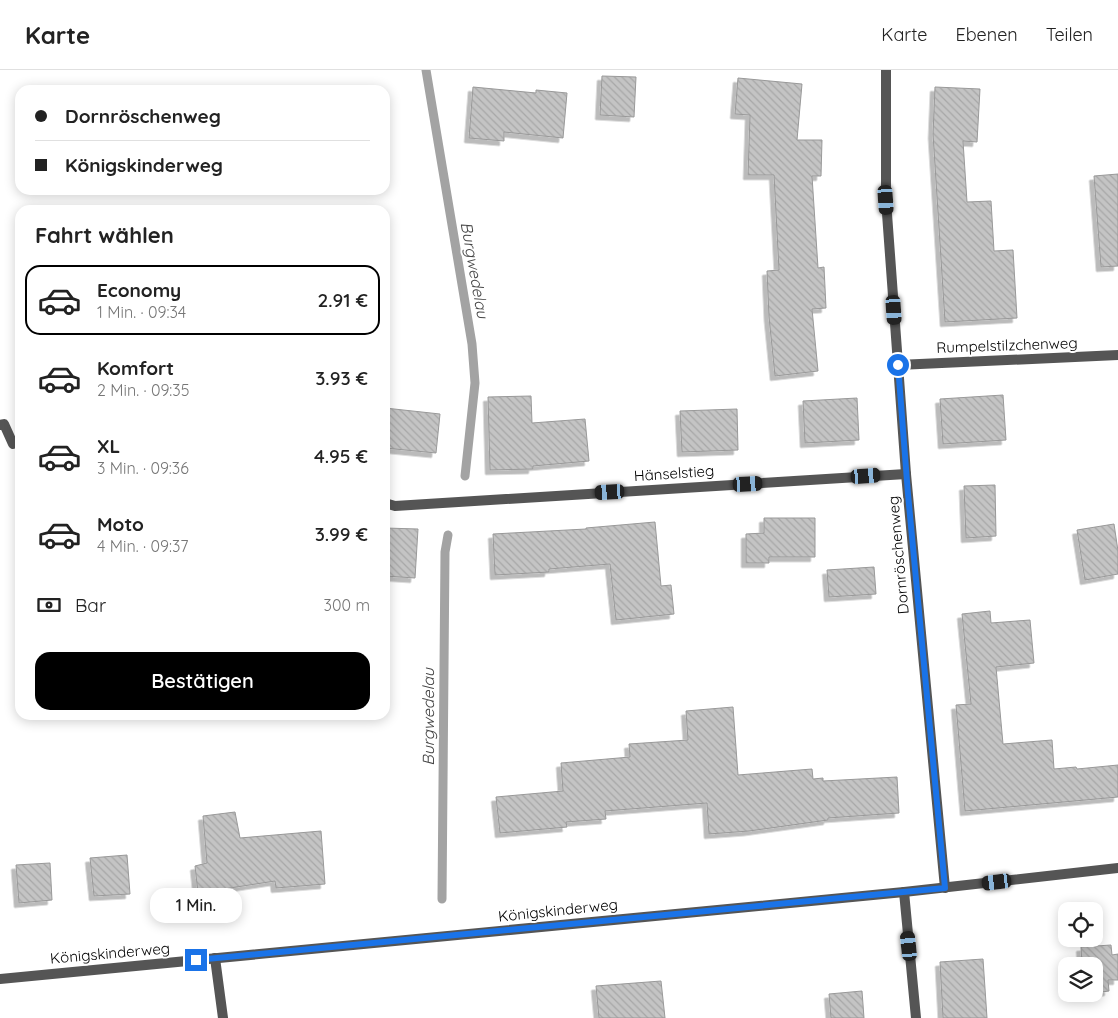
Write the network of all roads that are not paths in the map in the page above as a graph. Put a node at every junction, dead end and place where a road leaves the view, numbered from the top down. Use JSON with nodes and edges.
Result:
{"nodes":[{"id":1,"x":886,"y":70,"type":"edge"},
{"id":2,"x":1118,"y":355,"type":"edge"},
{"id":3,"x":898,"y":365,"type":"junction"},
{"id":4,"x":0,"y":425,"type":"edge"},
{"id":5,"x":13,"y":444,"type":"dead end"},
{"id":6,"x":906,"y":474,"type":"junction"},
{"id":7,"x":390,"y":504,"type":"edge"},
{"id":8,"x":1118,"y":868,"type":"edge"},
{"id":9,"x":945,"y":888,"type":"junction"},
{"id":10,"x":904,"y":892,"type":"junction"},
{"id":11,"x":216,"y":958,"type":"junction"},
{"id":12,"x":0,"y":979,"type":"edge"},
{"id":13,"x":223,"y":1018,"type":"edge"},
{"id":14,"x":916,"y":1018,"type":"edge"}],
"edges":[{"from":1,"to":3,"type":"street","name":"Dornröschenweg"},
{"from":2,"to":3,"type":"street","name":"Rumpelstilzchenweg"},
{"from":3,"to":6,"type":"street","name":"Dornröschenweg"},
{"from":4,"to":5,"type":"street"},
{"from":6,"to":7,"type":"street","name":"Hänselstieg"},
{"from":6,"to":9,"type":"street","name":"Dornröschenweg"},
{"from":8,"to":9,"type":"street","name":"Königskinderweg"},
{"from":9,"to":10,"type":"street","name":"Königskinderweg"},
{"from":10,"to":11,"type":"street","name":"Königskinderweg"},
{"from":10,"to":14,"type":"street"},
{"from":11,"to":12,"type":"street","name":"Königskinderweg"},
{"from":11,"to":13,"type":"street"}]}
